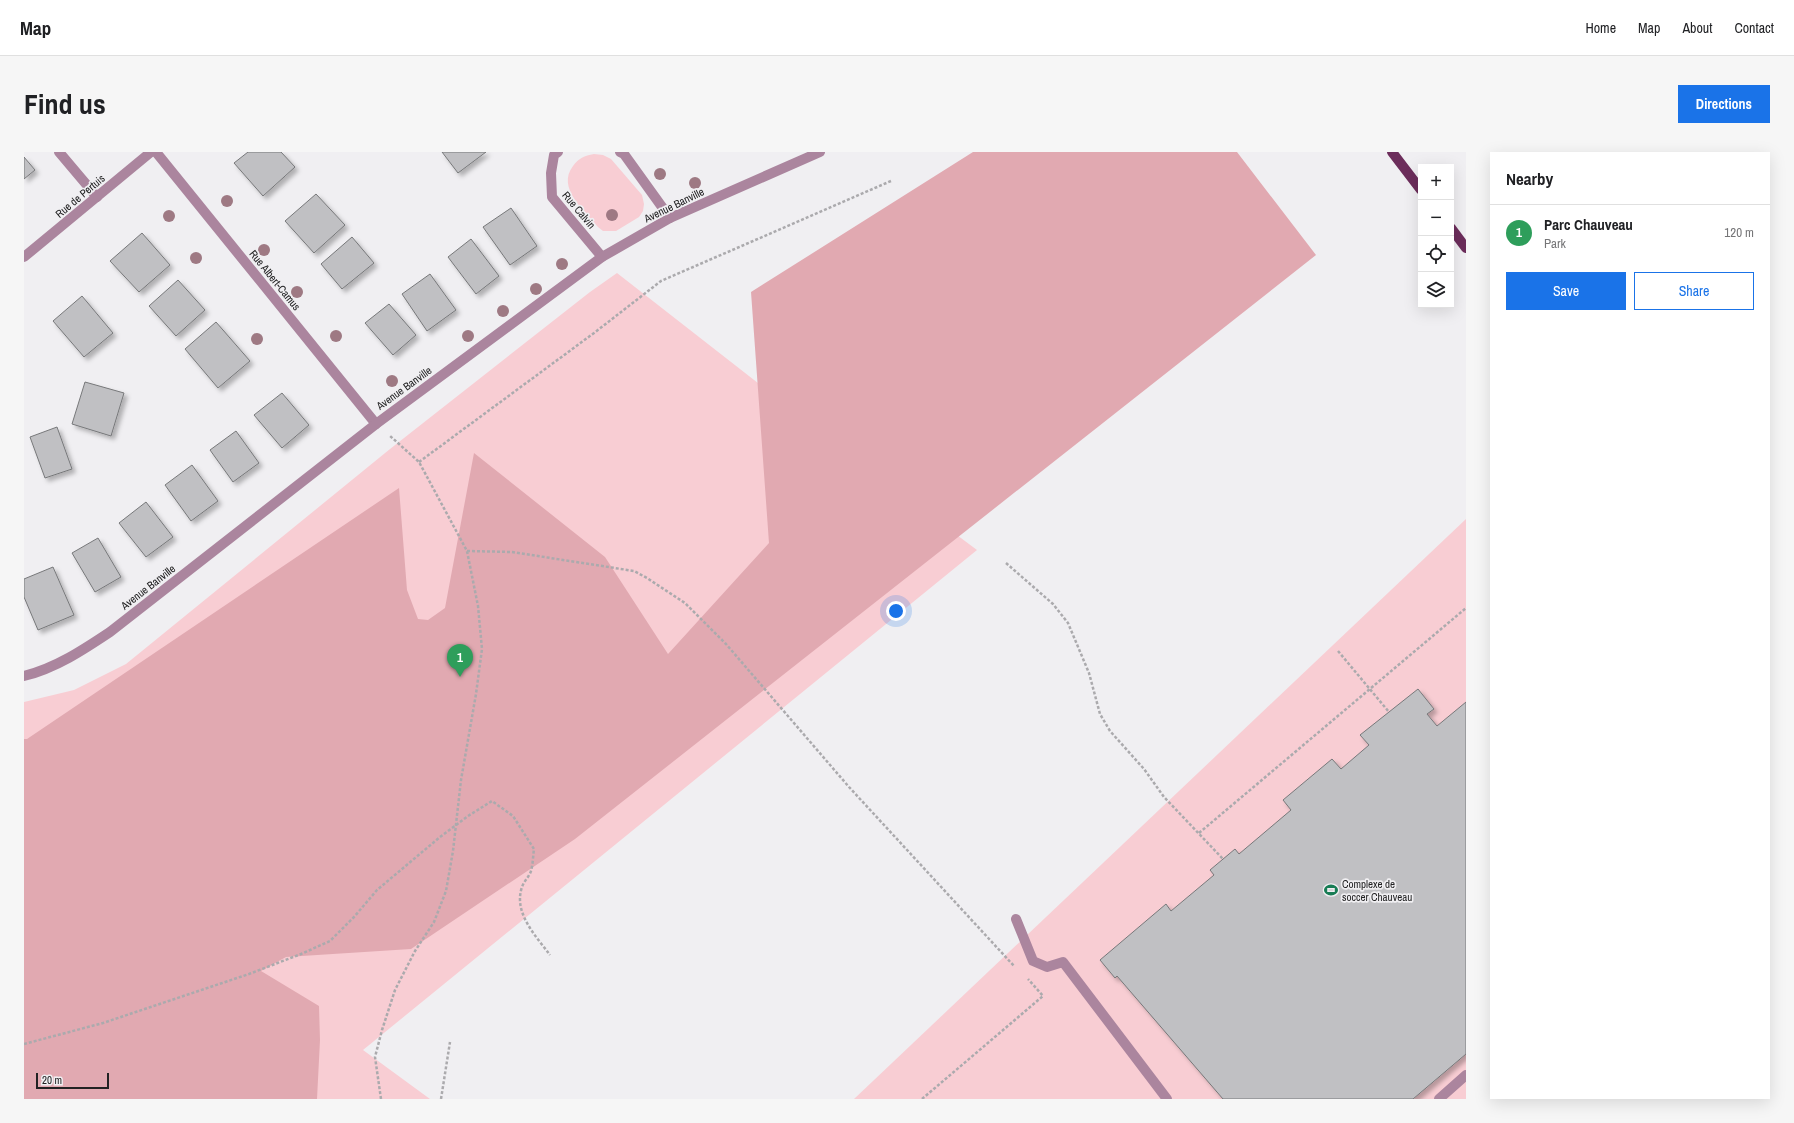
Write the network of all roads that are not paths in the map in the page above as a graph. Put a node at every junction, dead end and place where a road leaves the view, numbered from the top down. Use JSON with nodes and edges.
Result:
{"nodes":[{"id":1,"x":59,"y":152,"type":"edge"},
{"id":2,"x":151,"y":152,"type":"edge"},
{"id":3,"x":156,"y":152,"type":"edge"},
{"id":4,"x":558,"y":152,"type":"edge"},
{"id":5,"x":620,"y":152,"type":"edge"},
{"id":6,"x":820,"y":152,"type":"edge"},
{"id":7,"x":1392,"y":152,"type":"edge"},
{"id":8,"x":1418,"y":186,"type":"edge"},
{"id":9,"x":97,"y":197,"type":"junction"},
{"id":10,"x":670,"y":218,"type":"junction"},
{"id":11,"x":1454,"y":232,"type":"edge"},
{"id":12,"x":1466,"y":248,"type":"edge"},
{"id":13,"x":602,"y":257,"type":"junction"},
{"id":14,"x":24,"y":258,"type":"edge"},
{"id":15,"x":376,"y":424,"type":"junction"},
{"id":16,"x":24,"y":676,"type":"edge"},
{"id":17,"x":1016,"y":919,"type":"dead end"},
{"id":18,"x":1466,"y":1075,"type":"edge"},
{"id":19,"x":1168,"y":1099,"type":"edge"},
{"id":20,"x":1439,"y":1099,"type":"edge"}],
"edges":[{"from":1,"to":9,"type":"street"},
{"from":2,"to":9,"type":"street","name":"Rue de Pertuis"},
{"from":3,"to":15,"type":"street","name":"Rue Albert-Camus"},
{"from":4,"to":13,"type":"street","name":"Rue Calvin"},
{"from":5,"to":10,"type":"street"},
{"from":6,"to":10,"type":"street","name":"Avenue Banville"},
{"from":7,"to":8,"type":"main road"},
{"from":9,"to":14,"type":"street","name":"Rue de Pertuis"},
{"from":10,"to":13,"type":"street","name":"Avenue Banville"},
{"from":11,"to":12,"type":"main road"},
{"from":13,"to":15,"type":"street","name":"Avenue Banville"},
{"from":15,"to":16,"type":"street","name":"Avenue Banville"},
{"from":17,"to":19,"type":"street"},
{"from":18,"to":20,"type":"street"}]}
